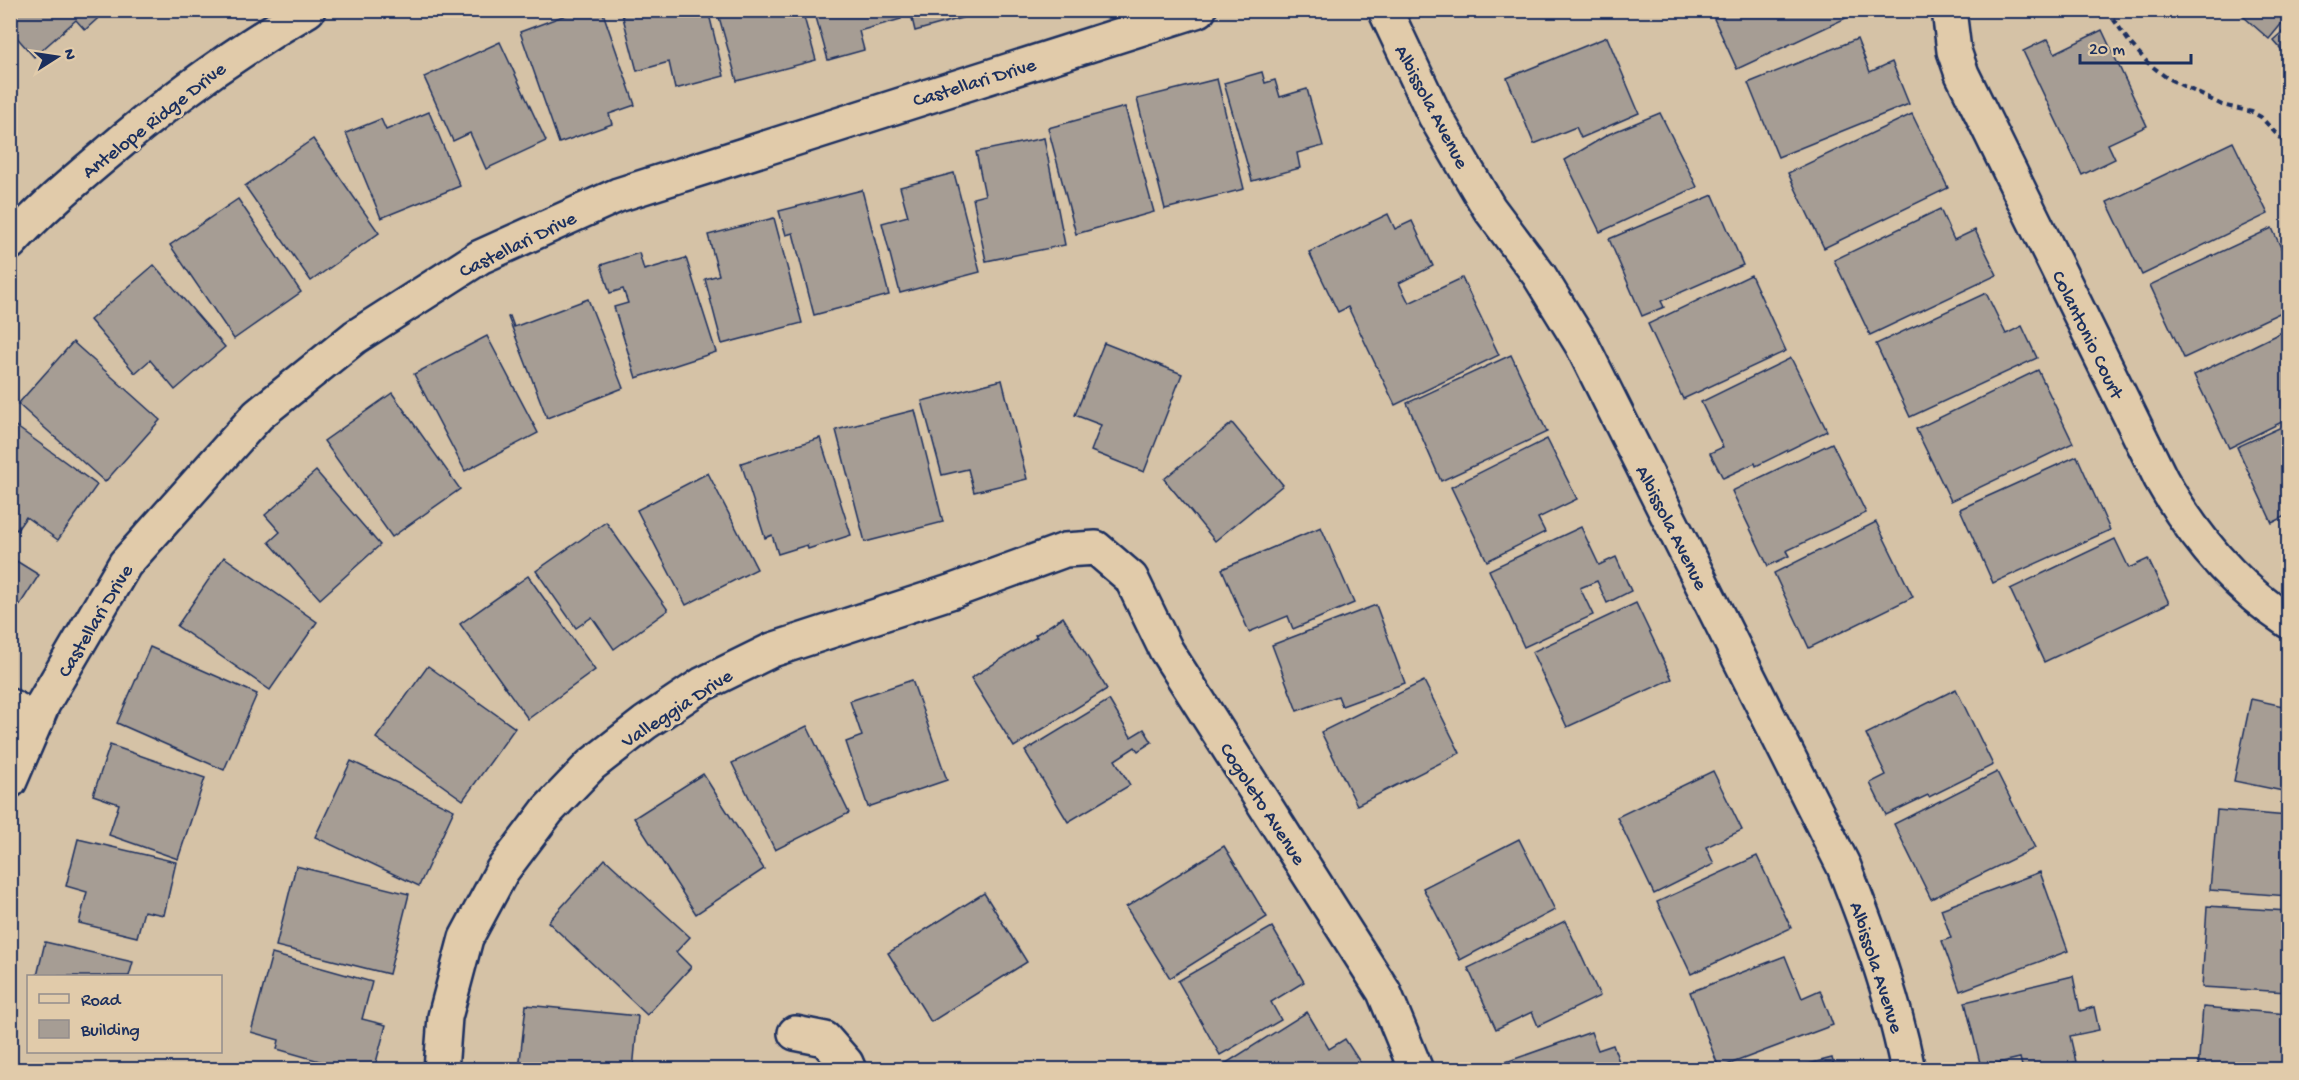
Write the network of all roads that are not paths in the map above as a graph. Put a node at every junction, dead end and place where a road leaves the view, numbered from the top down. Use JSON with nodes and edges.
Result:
{"nodes":[{"id":1,"x":308,"y":10,"type":"edge"},
{"id":2,"x":1199,"y":10,"type":"edge"},
{"id":3,"x":1385,"y":10,"type":"edge"},
{"id":4,"x":1949,"y":10,"type":"edge"},
{"id":5,"x":10,"y":243,"type":"edge"},
{"id":6,"x":1096,"y":548,"type":"joint"},
{"id":7,"x":2289,"y":621,"type":"edge"},
{"id":8,"x":24,"y":713,"type":"edge"},
{"id":9,"x":10,"y":781,"type":"edge"},
{"id":10,"x":795,"y":1033,"type":"dead end"},
{"id":11,"x":441,"y":1070,"type":"edge"},
{"id":12,"x":849,"y":1070,"type":"edge"},
{"id":13,"x":1416,"y":1070,"type":"edge"},
{"id":14,"x":1908,"y":1070,"type":"edge"}],
"edges":[{"from":1,"to":5,"type":"street","name":"Antelope Ridge Drive"},
{"from":2,"to":8,"type":"street","name":"Castellari Drive"},
{"from":3,"to":14,"type":"street","name":"Albissola Avenue"},
{"from":4,"to":7,"type":"street","name":"Colantonio Court"},
{"from":6,"to":11,"type":"street","name":"Valleggia Drive"},
{"from":6,"to":13,"type":"street","name":"Cogoleto Avenue"},
{"from":8,"to":9,"type":"street","name":"Castellari Drive"},
{"from":10,"to":12,"type":"street"}]}
